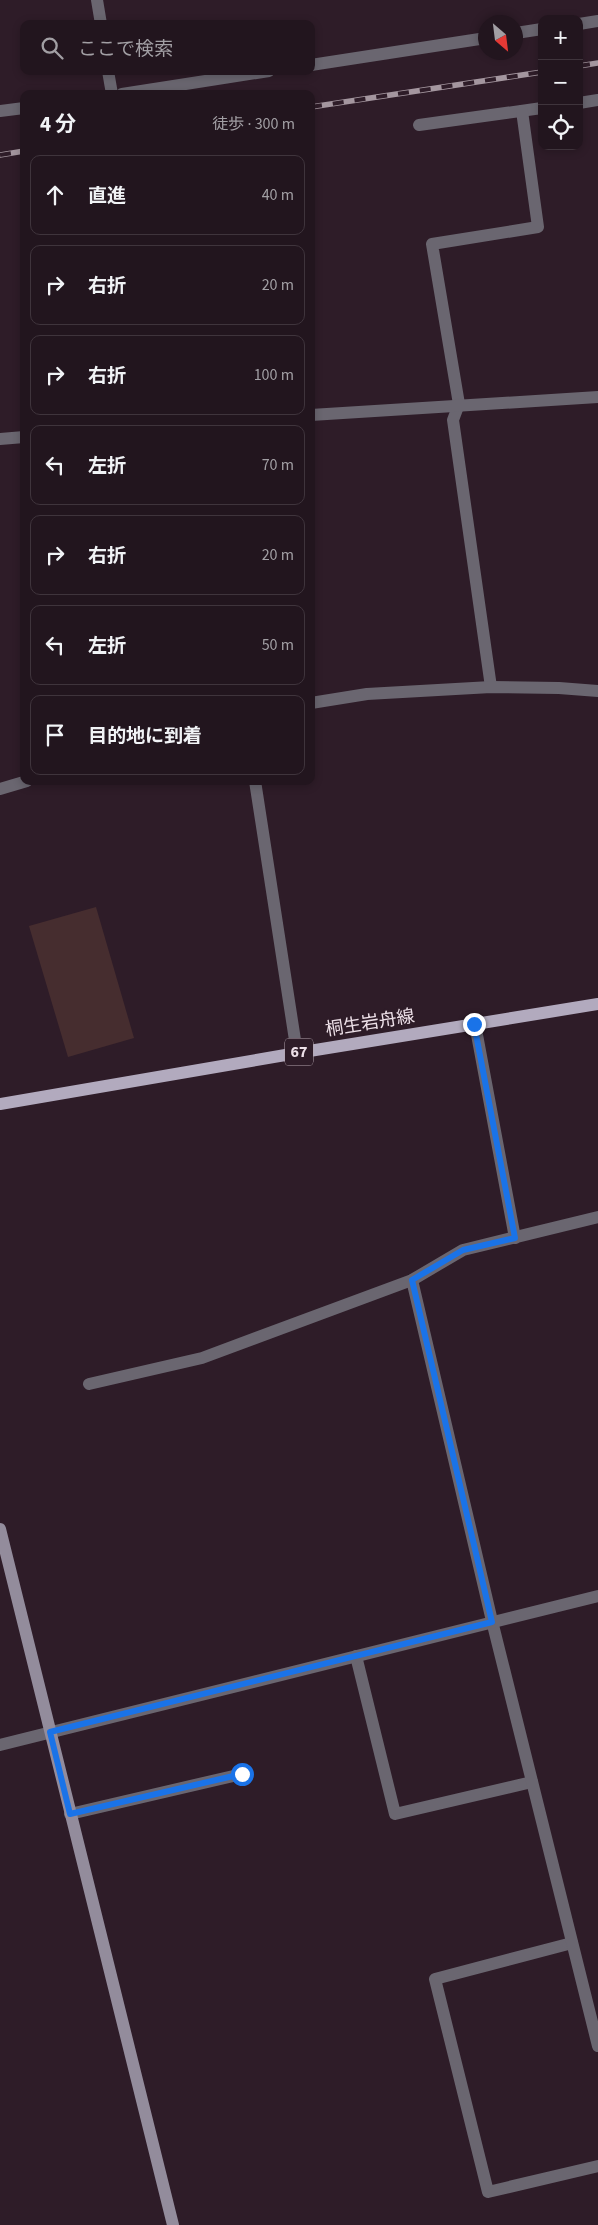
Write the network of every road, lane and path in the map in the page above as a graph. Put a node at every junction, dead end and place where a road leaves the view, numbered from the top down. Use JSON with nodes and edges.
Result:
{"nodes":[{"id":1,"x":97,"y":0,"type":"edge"},
{"id":2,"x":100,"y":20,"type":"edge"},
{"id":3,"x":598,"y":21,"type":"edge"},
{"id":4,"x":583,"y":23,"type":"edge"},
{"id":5,"x":538,"y":30,"type":"edge"},
{"id":6,"x":523,"y":32,"type":"edge"},
{"id":7,"x":478,"y":39,"type":"edge"},
{"id":8,"x":315,"y":64,"type":"edge"},
{"id":9,"x":109,"y":75,"type":"edge"},
{"id":10,"x":243,"y":75,"type":"edge"},
{"id":11,"x":111,"y":90,"type":"edge"},
{"id":12,"x":148,"y":90,"type":"edge"},
{"id":13,"x":598,"y":100,"type":"edge"},
{"id":14,"x":583,"y":102,"type":"edge"},
{"id":15,"x":20,"y":108,"type":"edge"},
{"id":16,"x":538,"y":109,"type":"edge"},
{"id":17,"x":0,"y":111,"type":"edge"},
{"id":18,"x":522,"y":111,"type":"junction"},
{"id":19,"x":419,"y":125,"type":"dead end"},
{"id":20,"x":598,"y":397,"type":"edge"},
{"id":21,"x":459,"y":404,"type":"junction"},
{"id":22,"x":315,"y":415,"type":"edge"},
{"id":23,"x":20,"y":437,"type":"edge"},
{"id":24,"x":0,"y":439,"type":"edge"},
{"id":25,"x":491,"y":687,"type":"junction"},
{"id":26,"x":598,"y":691,"type":"edge"},
{"id":27,"x":315,"y":702,"type":"edge"},
{"id":28,"x":20,"y":783,"type":"edge"},
{"id":29,"x":256,"y":785,"type":"edge"},
{"id":30,"x":0,"y":789,"type":"edge"},
{"id":31,"x":598,"y":1004,"type":"edge"},
{"id":32,"x":474,"y":1024,"type":"junction"},
{"id":33,"x":296,"y":1052,"type":"junction"},
{"id":34,"x":0,"y":1104,"type":"edge"},
{"id":35,"x":598,"y":1217,"type":"edge"},
{"id":36,"x":515,"y":1238,"type":"junction"},
{"id":37,"x":412,"y":1280,"type":"junction"},
{"id":38,"x":88,"y":1384,"type":"dead end"},
{"id":39,"x":0,"y":1529,"type":"edge"},
{"id":40,"x":598,"y":1596,"type":"edge"},
{"id":41,"x":492,"y":1622,"type":"junction"},
{"id":42,"x":356,"y":1656,"type":"junction"},
{"id":43,"x":50,"y":1732,"type":"junction"},
{"id":44,"x":0,"y":1745,"type":"edge"},
{"id":45,"x":242,"y":1774,"type":"dead end"},
{"id":46,"x":532,"y":1782,"type":"junction"},
{"id":47,"x":70,"y":1814,"type":"junction"},
{"id":48,"x":572,"y":1943,"type":"junction"},
{"id":49,"x":598,"y":2046,"type":"edge"},
{"id":50,"x":598,"y":2166,"type":"edge"},
{"id":51,"x":173,"y":2225,"type":"edge"}],
"edges":[{"from":1,"to":2,"type":"street"},
{"from":3,"to":4,"type":"street"},
{"from":5,"to":6,"type":"street"},
{"from":7,"to":8,"type":"street"},
{"from":9,"to":11,"type":"street"},
{"from":10,"to":12,"type":"street"},
{"from":13,"to":14,"type":"street"},
{"from":15,"to":17,"type":"street"},
{"from":16,"to":18,"type":"street"},
{"from":18,"to":19,"type":"street"},
{"from":18,"to":21,"type":"street"},
{"from":20,"to":21,"type":"street"},
{"from":21,"to":22,"type":"street"},
{"from":21,"to":25,"type":"street"},
{"from":23,"to":24,"type":"street"},
{"from":25,"to":26,"type":"street"},
{"from":25,"to":27,"type":"street"},
{"from":28,"to":30,"type":"street"},
{"from":29,"to":33,"type":"street"},
{"from":31,"to":32,"type":"main road","name":"桐生岩舟線","number":"67"},
{"from":32,"to":33,"type":"main road","name":"桐生岩舟線","number":"67"},
{"from":32,"to":36,"type":"street"},
{"from":33,"to":34,"type":"main road","name":"桐生岩舟線","number":"67"},
{"from":35,"to":36,"type":"street"},
{"from":36,"to":37,"type":"street"},
{"from":37,"to":38,"type":"street"},
{"from":37,"to":41,"type":"street"},
{"from":39,"to":43,"type":"street"},
{"from":40,"to":41,"type":"street"},
{"from":41,"to":42,"type":"street"},
{"from":41,"to":46,"type":"street"},
{"from":42,"to":43,"type":"street"},
{"from":42,"to":46,"type":"street"},
{"from":43,"to":44,"type":"street"},
{"from":43,"to":47,"type":"street"},
{"from":45,"to":47,"type":"street"},
{"from":46,"to":48,"type":"street"},
{"from":47,"to":51,"type":"street"},
{"from":48,"to":49,"type":"street"},
{"from":48,"to":50,"type":"street"}]}
